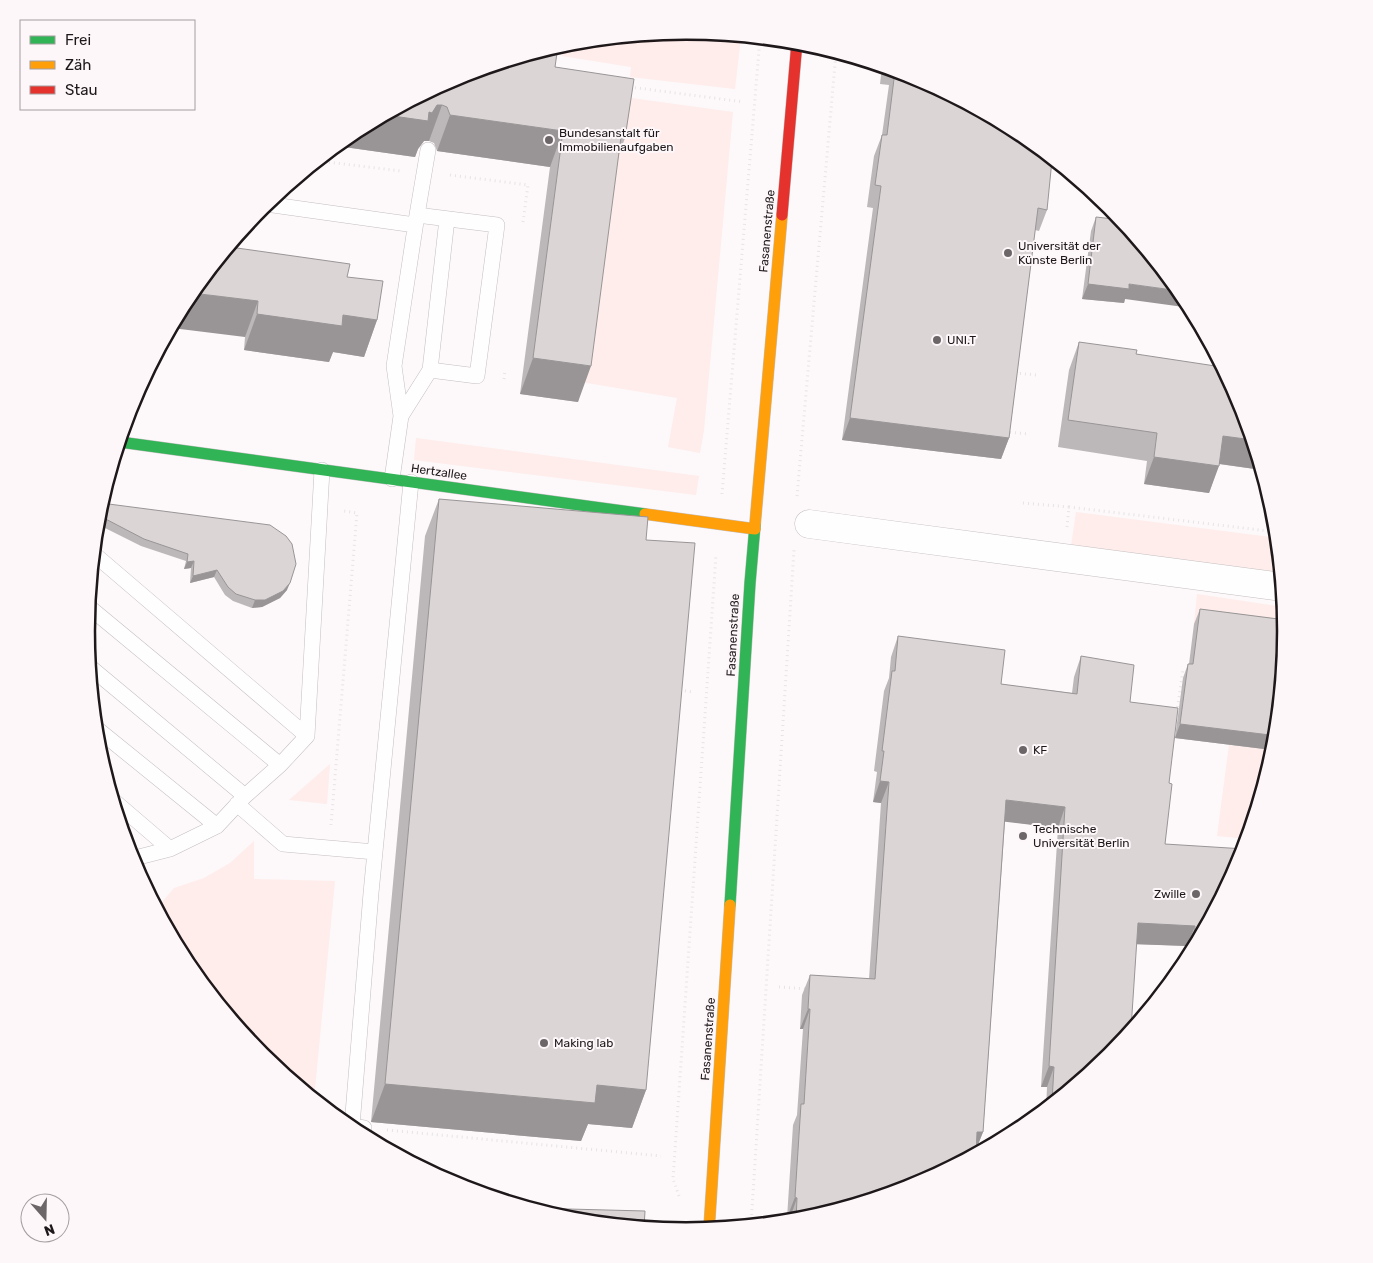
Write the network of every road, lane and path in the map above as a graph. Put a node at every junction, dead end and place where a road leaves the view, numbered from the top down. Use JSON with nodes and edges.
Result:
{"nodes":[{"id":1,"x":759,"y":45,"type":"edge"},
{"id":2,"x":796,"y":50,"type":"edge"},
{"id":3,"x":835,"y":59,"type":"edge"},
{"id":4,"x":629,"y":87,"type":"edge"},
{"id":5,"x":744,"y":102,"type":"dead end"},
{"id":6,"x":428,"y":150,"type":"edge"},
{"id":7,"x":276,"y":205,"type":"edge"},
{"id":8,"x":447,"y":218,"type":"junction"},
{"id":9,"x":416,"y":220,"type":"junction"},
{"id":10,"x":430,"y":370,"type":"junction"},
{"id":11,"x":1012,"y":372,"type":"edge"},
{"id":12,"x":1037,"y":376,"type":"dead end"},
{"id":13,"x":401,"y":416,"type":"junction"},
{"id":14,"x":1005,"y":432,"type":"edge"},
{"id":15,"x":1030,"y":434,"type":"dead end"},
{"id":16,"x":125,"y":443,"type":"edge"},
{"id":17,"x":322,"y":470,"type":"junction"},
{"id":18,"x":392,"y":479,"type":"junction"},
{"id":19,"x":411,"y":482,"type":"junction"},
{"id":20,"x":722,"y":493,"type":"dead end"},
{"id":21,"x":797,"y":500,"type":"dead end"},
{"id":22,"x":1022,"y":503,"type":"dead end"},
{"id":23,"x":1069,"y":507,"type":"junction"},
{"id":24,"x":344,"y":511,"type":"dead end"},
{"id":25,"x":809,"y":524,"type":"dead end"},
{"id":26,"x":755,"y":529,"type":"junction"},
{"id":27,"x":1269,"y":531,"type":"edge"},
{"id":28,"x":794,"y":549,"type":"dead end"},
{"id":29,"x":716,"y":551,"type":"dead end"},
{"id":30,"x":1063,"y":558,"type":"junction"},
{"id":31,"x":100,"y":559,"type":"edge"},
{"id":32,"x":1276,"y":587,"type":"edge"},
{"id":33,"x":96,"y":612,"type":"edge"},
{"id":34,"x":1184,"y":669,"type":"dead end"},
{"id":35,"x":96,"y":671,"type":"edge"},
{"id":36,"x":671,"y":690,"type":"edge"},
{"id":37,"x":692,"y":692,"type":"dead end"},
{"id":38,"x":1177,"y":717,"type":"edge"},
{"id":39,"x":104,"y":735,"type":"edge"},
{"id":40,"x":307,"y":736,"type":"junction"},
{"id":41,"x":280,"y":765,"type":"junction"},
{"id":42,"x":241,"y":800,"type":"junction"},
{"id":43,"x":122,"y":808,"type":"edge"},
{"id":44,"x":216,"y":826,"type":"junction"},
{"id":45,"x":329,"y":848,"type":"junction"},
{"id":46,"x":170,"y":849,"type":"junction"},
{"id":47,"x":375,"y":852,"type":"junction"},
{"id":48,"x":140,"y":857,"type":"edge"},
{"id":49,"x":779,"y":986,"type":"dead end"},
{"id":50,"x":811,"y":990,"type":"edge"},
{"id":51,"x":353,"y":1119,"type":"edge"},
{"id":52,"x":366,"y":1128,"type":"edge"},
{"id":53,"x":661,"y":1156,"type":"dead end"},
{"id":54,"x":673,"y":1179,"type":"dead end"},
{"id":55,"x":751,"y":1219,"type":"edge"},
{"id":56,"x":709,"y":1222,"type":"edge"}],
"edges":[{"from":1,"to":20,"type":"path"},
{"from":2,"to":26,"type":"street","name":"Fasanenstraße"},
{"from":3,"to":21,"type":"path"},
{"from":4,"to":5,"type":"path"},
{"from":6,"to":9,"type":"lane"},
{"from":7,"to":9,"type":"lane"},
{"from":8,"to":9,"type":"lane"},
{"from":8,"to":10,"type":"lane"},
{"from":8,"to":10,"type":"lane"},
{"from":9,"to":13,"type":"lane"},
{"from":10,"to":13,"type":"lane"},
{"from":11,"to":12,"type":"path"},
{"from":13,"to":18,"type":"lane"},
{"from":14,"to":15,"type":"path"},
{"from":16,"to":17,"type":"street","name":"Hertzallee"},
{"from":17,"to":18,"type":"street","name":"Hertzallee"},
{"from":17,"to":40,"type":"lane"},
{"from":18,"to":19,"type":"street","name":"Hertzallee"},
{"from":19,"to":26,"type":"street","name":"Hertzallee"},
{"from":19,"to":47,"type":"lane"},
{"from":22,"to":23,"type":"path"},
{"from":23,"to":27,"type":"path"},
{"from":23,"to":30,"type":"path"},
{"from":24,"to":45,"type":"path"},
{"from":25,"to":30,"type":"street"},
{"from":26,"to":56,"type":"street","name":"Fasanenstraße"},
{"from":28,"to":55,"type":"path"},
{"from":29,"to":54,"type":"path"},
{"from":30,"to":32,"type":"street"},
{"from":31,"to":40,"type":"lane"},
{"from":33,"to":41,"type":"lane"},
{"from":34,"to":38,"type":"path"},
{"from":35,"to":42,"type":"lane"},
{"from":36,"to":37,"type":"path"},
{"from":39,"to":44,"type":"lane"},
{"from":40,"to":41,"type":"lane"},
{"from":41,"to":42,"type":"lane"},
{"from":42,"to":44,"type":"lane"},
{"from":42,"to":45,"type":"lane"},
{"from":43,"to":46,"type":"lane"},
{"from":44,"to":46,"type":"lane"},
{"from":45,"to":47,"type":"lane"},
{"from":46,"to":48,"type":"lane"},
{"from":47,"to":51,"type":"lane"},
{"from":49,"to":50,"type":"path"},
{"from":52,"to":53,"type":"path"}]}
